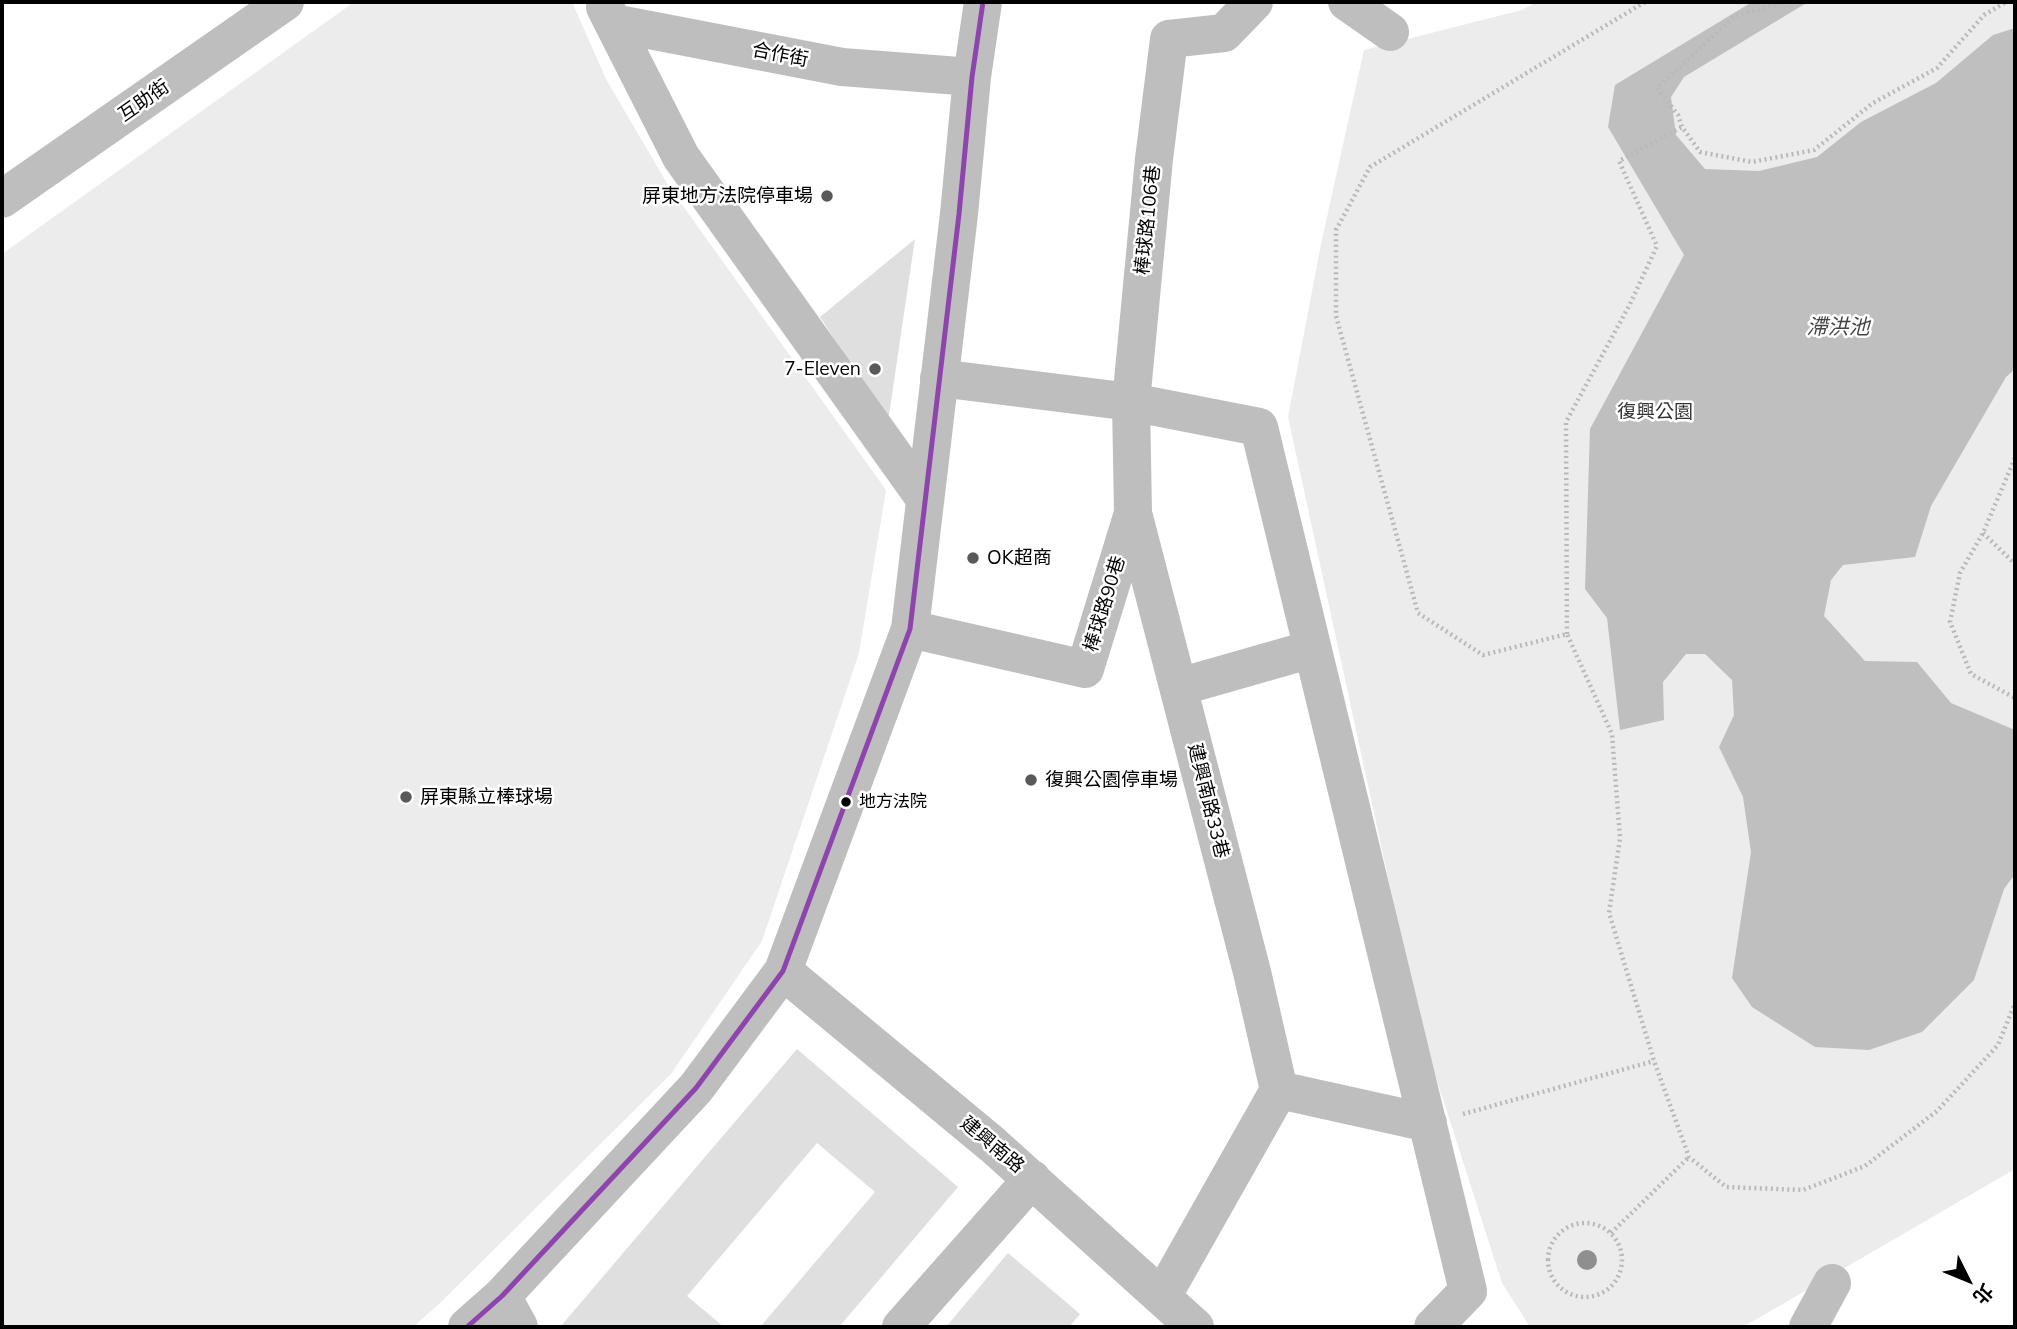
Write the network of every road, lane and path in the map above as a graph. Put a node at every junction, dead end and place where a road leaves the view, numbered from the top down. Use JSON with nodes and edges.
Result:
{"nodes":[{"id":1,"x":285,"y":2,"type":"edge"},
{"id":2,"x":983,"y":2,"type":"edge"},
{"id":3,"x":1255,"y":2,"type":"edge"},
{"id":4,"x":1347,"y":2,"type":"edge"},
{"id":5,"x":1645,"y":2,"type":"edge"},
{"id":6,"x":1780,"y":2,"type":"edge"},
{"id":7,"x":2006,"y":2,"type":"edge"},
{"id":8,"x":608,"y":13,"type":"edge"},
{"id":9,"x":1390,"y":32,"type":"dead end"},
{"id":10,"x":972,"y":78,"type":"junction"},
{"id":11,"x":1682,"y":127,"type":"junction"},
{"id":12,"x":2,"y":199,"type":"edge"},
{"id":13,"x":939,"y":378,"type":"junction"},
{"id":14,"x":1131,"y":402,"type":"junction"},
{"id":15,"x":2015,"y":458,"type":"edge"},
{"id":16,"x":925,"y":499,"type":"junction"},
{"id":17,"x":1133,"y":513,"type":"junction"},
{"id":18,"x":1983,"y":533,"type":"junction"},
{"id":19,"x":2015,"y":564,"type":"edge"},
{"id":20,"x":910,"y":629,"type":"junction"},
{"id":21,"x":1567,"y":634,"type":"junction"},
{"id":22,"x":1312,"y":649,"type":"junction"},
{"id":23,"x":1179,"y":687,"type":"junction"},
{"id":24,"x":2015,"y":698,"type":"edge"},
{"id":25,"x":783,"y":971,"type":"junction"},
{"id":26,"x":2015,"y":1003,"type":"edge"},
{"id":27,"x":1654,"y":1061,"type":"junction"},
{"id":28,"x":1279,"y":1090,"type":"junction"},
{"id":29,"x":1428,"y":1123,"type":"junction"},
{"id":30,"x":1689,"y":1157,"type":"junction"},
{"id":31,"x":1032,"y":1179,"type":"junction"},
{"id":32,"x":1611,"y":1233,"type":"junction"},
{"id":33,"x":1832,"y":1283,"type":"dead end"},
{"id":34,"x":1163,"y":1297,"type":"junction"},
{"id":35,"x":511,"y":1312,"type":"edge"},
{"id":36,"x":467,"y":1327,"type":"edge"},
{"id":37,"x":901,"y":1327,"type":"edge"},
{"id":38,"x":1195,"y":1327,"type":"edge"},
{"id":39,"x":1433,"y":1327,"type":"edge"},
{"id":40,"x":1808,"y":1327,"type":"edge"}],
"edges":[{"from":1,"to":12,"type":"street","name":"互助街"},
{"from":2,"to":10,"type":"street"},
{"from":3,"to":14,"type":"street","name":"棒球路106巷"},
{"from":4,"to":9,"type":"street"},
{"from":5,"to":21,"type":"path"},
{"from":6,"to":11,"type":"path"},
{"from":7,"to":11,"type":"path"},
{"from":8,"to":10,"type":"street","name":"合作街"},
{"from":8,"to":16,"type":"street"},
{"from":10,"to":13,"type":"street"},
{"from":11,"to":21,"type":"path"},
{"from":13,"to":14,"type":"street"},
{"from":13,"to":16,"type":"street"},
{"from":14,"to":17,"type":"street","name":"棒球路90巷"},
{"from":14,"to":22,"type":"street"},
{"from":15,"to":18,"type":"path"},
{"from":16,"to":20,"type":"street"},
{"from":17,"to":20,"type":"street","name":"棒球路90巷"},
{"from":17,"to":23,"type":"street","name":"建興南路33巷"},
{"from":18,"to":19,"type":"path"},
{"from":18,"to":24,"type":"path"},
{"from":20,"to":25,"type":"street"},
{"from":21,"to":27,"type":"path"},
{"from":22,"to":23,"type":"street"},
{"from":22,"to":29,"type":"street"},
{"from":23,"to":28,"type":"street","name":"建興南路33巷"},
{"from":25,"to":31,"type":"street","name":"建興南路"},
{"from":25,"to":35,"type":"street"},
{"from":26,"to":30,"type":"path"},
{"from":27,"to":29,"type":"path"},
{"from":27,"to":30,"type":"path"},
{"from":28,"to":29,"type":"street"},
{"from":28,"to":34,"type":"street"},
{"from":29,"to":39,"type":"street"},
{"from":30,"to":32,"type":"path"},
{"from":31,"to":34,"type":"street","name":"建興南路"},
{"from":31,"to":37,"type":"street"},
{"from":32,"to":32,"type":"path"},
{"from":33,"to":40,"type":"street"},
{"from":34,"to":38,"type":"street","name":"建興南路"},
{"from":35,"to":36,"type":"street"}]}
